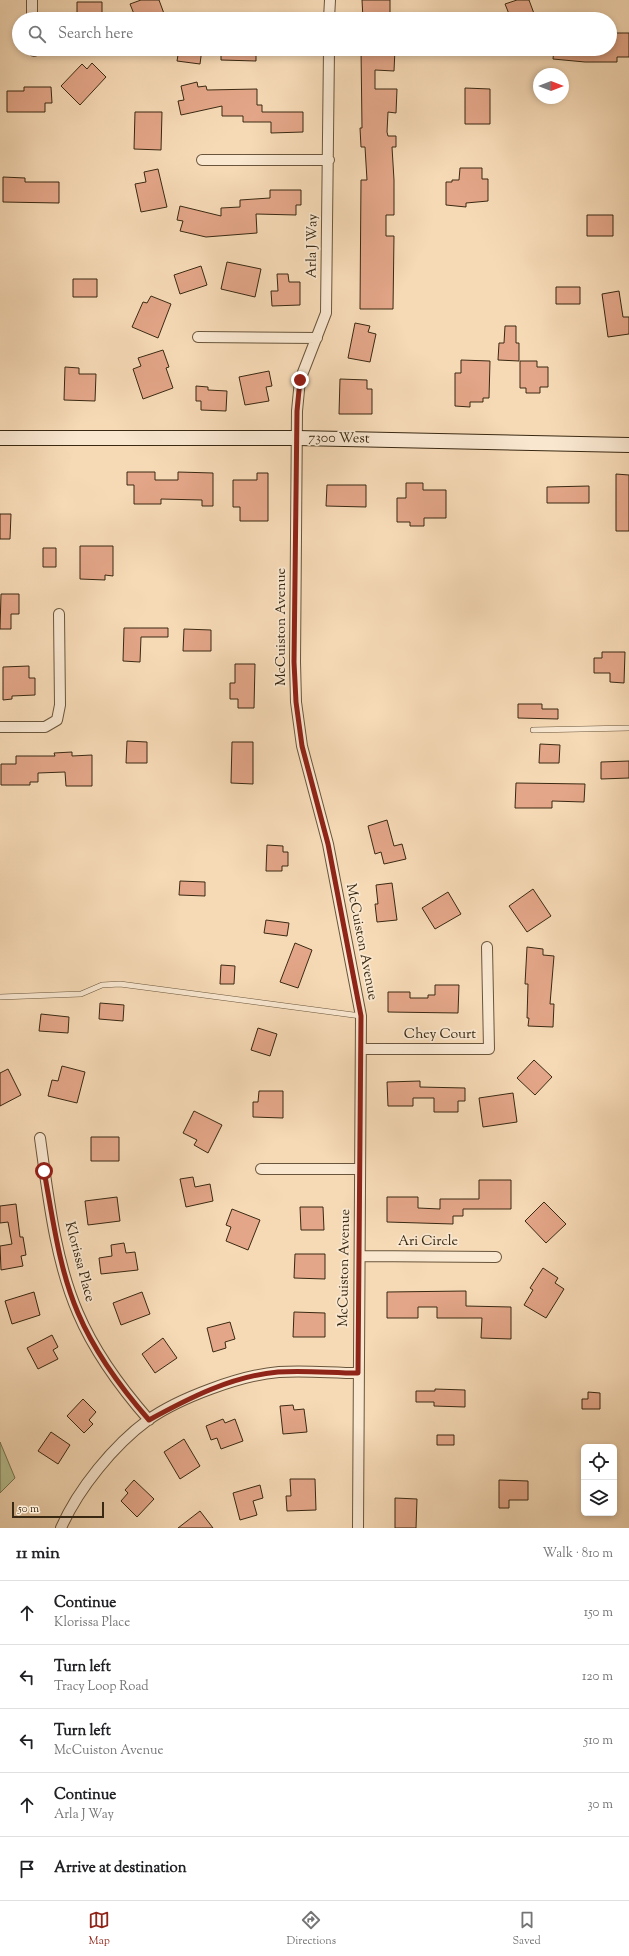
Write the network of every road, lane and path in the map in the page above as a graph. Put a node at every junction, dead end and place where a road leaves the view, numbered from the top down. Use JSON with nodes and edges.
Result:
{"nodes":[{"id":1,"x":32,"y":0,"type":"edge"},
{"id":2,"x":330,"y":0,"type":"edge"},
{"id":3,"x":32,"y":12,"type":"edge"},
{"id":4,"x":330,"y":12,"type":"edge"},
{"id":5,"x":329,"y":56,"type":"edge"},
{"id":6,"x":202,"y":160,"type":"dead end"},
{"id":7,"x":329,"y":160,"type":"junction"},
{"id":8,"x":198,"y":337,"type":"dead end"},
{"id":9,"x":317,"y":338,"type":"junction"},
{"id":10,"x":0,"y":438,"type":"edge"},
{"id":11,"x":297,"y":438,"type":"junction"},
{"id":12,"x":629,"y":446,"type":"edge"},
{"id":13,"x":59,"y":614,"type":"dead end"},
{"id":14,"x":0,"y":727,"type":"edge"},
{"id":15,"x":629,"y":728,"type":"edge"},
{"id":16,"x":533,"y":730,"type":"dead end"},
{"id":17,"x":487,"y":947,"type":"dead end"},
{"id":18,"x":0,"y":997,"type":"edge"},
{"id":19,"x":361,"y":1016,"type":"junction"},
{"id":20,"x":361,"y":1049,"type":"junction"},
{"id":21,"x":40,"y":1138,"type":"dead end"},
{"id":22,"x":261,"y":1169,"type":"dead end"},
{"id":23,"x":360,"y":1169,"type":"junction"},
{"id":24,"x":360,"y":1256,"type":"junction"},
{"id":25,"x":496,"y":1257,"type":"dead end"},
{"id":26,"x":358,"y":1373,"type":"junction"},
{"id":27,"x":149,"y":1420,"type":"junction"},
{"id":28,"x":61,"y":1528,"type":"edge"},
{"id":29,"x":358,"y":1528,"type":"edge"}],
"edges":[{"from":1,"to":3,"type":"street"},
{"from":2,"to":4,"type":"street"},
{"from":5,"to":7,"type":"street","name":"Arla J Way"},
{"from":6,"to":7,"type":"street"},
{"from":7,"to":9,"type":"street","name":"Arla J Way"},
{"from":8,"to":9,"type":"street"},
{"from":9,"to":11,"type":"street","name":"Arla J Way"},
{"from":10,"to":11,"type":"street","name":"7300 West"},
{"from":11,"to":12,"type":"street","name":"7300 West"},
{"from":11,"to":19,"type":"street","name":"McCuiston Avenue"},
{"from":13,"to":14,"type":"street"},
{"from":15,"to":16,"type":"lane"},
{"from":17,"to":20,"type":"street","name":"Chey Court"},
{"from":18,"to":19,"type":"lane"},
{"from":19,"to":20,"type":"street","name":"McCuiston Avenue"},
{"from":20,"to":23,"type":"street","name":"McCuiston Avenue"},
{"from":21,"to":27,"type":"street","name":"Klorissa Place"},
{"from":22,"to":23,"type":"street"},
{"from":23,"to":24,"type":"street","name":"McCuiston Avenue"},
{"from":24,"to":25,"type":"street","name":"Ari Circle"},
{"from":24,"to":26,"type":"street","name":"McCuiston Avenue"},
{"from":26,"to":27,"type":"street"},
{"from":26,"to":29,"type":"street","name":"McCuiston Avenue"},
{"from":27,"to":28,"type":"street"}]}
